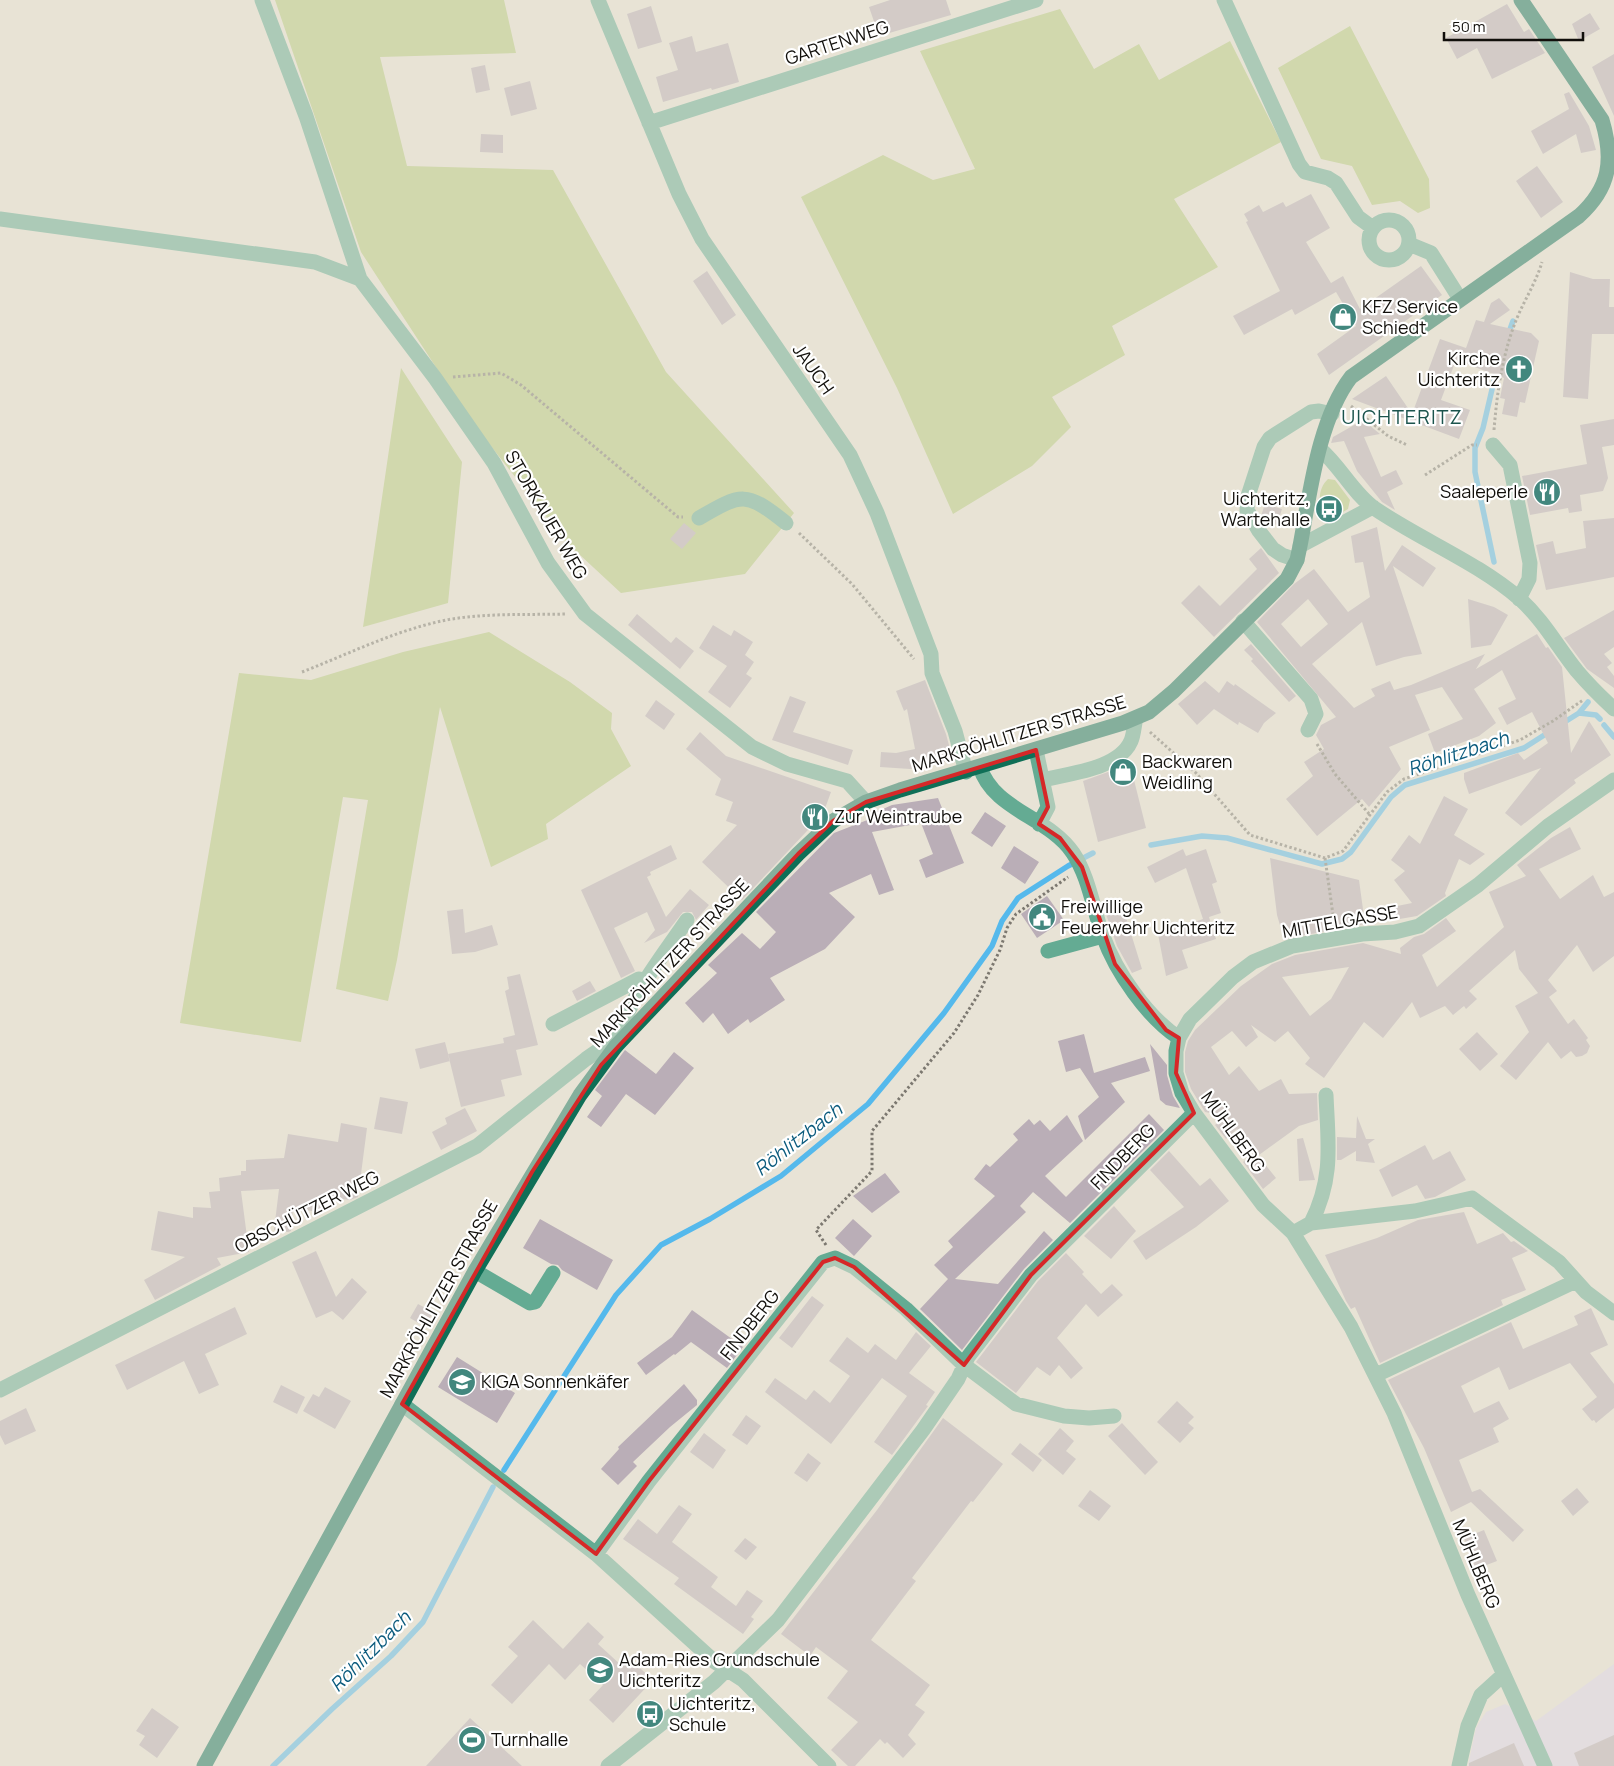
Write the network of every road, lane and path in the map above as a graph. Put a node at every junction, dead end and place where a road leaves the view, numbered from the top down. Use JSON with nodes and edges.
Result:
{"nodes":[{"id":1,"x":262,"y":0,"type":"edge"},
{"id":2,"x":598,"y":0,"type":"edge"},
{"id":3,"x":1036,"y":0,"type":"edge"},
{"id":4,"x":1224,"y":0,"type":"edge"},
{"id":5,"x":1521,"y":0,"type":"edge"},
{"id":6,"x":649,"y":123,"type":"junction"},
{"id":7,"x":1612,"y":170,"type":"edge"},
{"id":8,"x":0,"y":219,"type":"edge"},
{"id":9,"x":1373,"y":228,"type":"junction"},
{"id":10,"x":1409,"y":244,"type":"junction"},
{"id":11,"x":1539,"y":244,"type":"junction"},
{"id":12,"x":360,"y":279,"type":"junction"},
{"id":13,"x":1460,"y":299,"type":"junction"},
{"id":14,"x":435,"y":378,"type":"junction"},
{"id":15,"x":1339,"y":396,"type":"junction"},
{"id":16,"x":1332,"y":414,"type":"junction"},
{"id":17,"x":1407,"y":445,"type":"dead end"},
{"id":18,"x":1493,"y":445,"type":"joint"},
{"id":19,"x":1472,"y":446,"type":"dead end"},
{"id":20,"x":1320,"y":450,"type":"junction"},
{"id":21,"x":1425,"y":475,"type":"dead end"},
{"id":22,"x":1373,"y":507,"type":"junction"},
{"id":23,"x":699,"y":518,"type":"joint"},
{"id":24,"x":786,"y":523,"type":"joint"},
{"id":25,"x":1299,"y":553,"type":"junction"},
{"id":26,"x":1519,"y":599,"type":"junction"},
{"id":27,"x":585,"y":614,"type":"junction"},
{"id":28,"x":1243,"y":621,"type":"junction"},
{"id":29,"x":302,"y":672,"type":"dead end"},
{"id":30,"x":932,"y":673,"type":"junction"},
{"id":31,"x":1596,"y":691,"type":"junction"},
{"id":32,"x":1614,"y":709,"type":"edge"},
{"id":33,"x":1136,"y":718,"type":"junction"},
{"id":34,"x":1308,"y":730,"type":"joint"},
{"id":35,"x":1036,"y":750,"type":"junction"},
{"id":36,"x":973,"y":770,"type":"junction"},
{"id":37,"x":1043,"y":780,"type":"junction"},
{"id":38,"x":1614,"y":780,"type":"edge"},
{"id":39,"x":866,"y":802,"type":"junction"},
{"id":40,"x":1370,"y":815,"type":"junction"},
{"id":41,"x":1039,"y":824,"type":"junction"},
{"id":42,"x":1325,"y":858,"type":"junction"},
{"id":43,"x":1082,"y":867,"type":"junction"},
{"id":44,"x":687,"y":920,"type":"dead end"},
{"id":45,"x":1103,"y":936,"type":"junction"},
{"id":46,"x":1336,"y":938,"type":"junction"},
{"id":47,"x":1048,"y":951,"type":"dead end"},
{"id":48,"x":646,"y":981,"type":"junction"},
{"id":49,"x":553,"y":1024,"type":"dead end"},
{"id":50,"x":1179,"y":1038,"type":"junction"},
{"id":51,"x":616,"y":1046,"type":"junction"},
{"id":52,"x":1326,"y":1095,"type":"dead end"},
{"id":53,"x":1194,"y":1113,"type":"junction"},
{"id":54,"x":1311,"y":1223,"type":"junction"},
{"id":55,"x":1293,"y":1233,"type":"junction"},
{"id":56,"x":835,"y":1258,"type":"junction"},
{"id":57,"x":475,"y":1271,"type":"junction"},
{"id":58,"x":553,"y":1273,"type":"dead end"},
{"id":59,"x":1576,"y":1281,"type":"junction"},
{"id":60,"x":1614,"y":1313,"type":"edge"},
{"id":61,"x":964,"y":1365,"type":"junction"},
{"id":62,"x":1376,"y":1374,"type":"junction"},
{"id":63,"x":0,"y":1390,"type":"edge"},
{"id":64,"x":402,"y":1404,"type":"junction"},
{"id":65,"x":1114,"y":1416,"type":"dead end"},
{"id":66,"x":596,"y":1554,"type":"junction"},
{"id":67,"x":728,"y":1670,"type":"junction"},
{"id":68,"x":1503,"y":1675,"type":"junction"},
{"id":69,"x":204,"y":1766,"type":"edge"},
{"id":70,"x":608,"y":1766,"type":"edge"},
{"id":71,"x":829,"y":1766,"type":"edge"},
{"id":72,"x":1459,"y":1766,"type":"edge"},
{"id":73,"x":1545,"y":1766,"type":"edge"}],
"edges":[{"from":1,"to":12,"type":"street"},
{"from":2,"to":6,"type":"street","name":"JAUCH"},
{"from":3,"to":6,"type":"street","name":"GARTENWEG"},
{"from":4,"to":9,"type":"street"},
{"from":5,"to":7,"type":"main road"},
{"from":6,"to":30,"type":"street","name":"JAUCH"},
{"from":7,"to":11,"type":"main road"},
{"from":8,"to":12,"type":"street"},
{"from":9,"to":10,"type":"street"},
{"from":9,"to":10,"type":"street"},
{"from":10,"to":13,"type":"street"},
{"from":11,"to":13,"type":"main road"},
{"from":11,"to":18,"type":"path"},
{"from":12,"to":14,"type":"street","name":"STORKAUER WEG"},
{"from":13,"to":15,"type":"main road"},
{"from":14,"to":23,"type":"path"},
{"from":14,"to":27,"type":"street","name":"STORKAUER WEG"},
{"from":15,"to":16,"type":"main road"},
{"from":15,"to":17,"type":"path"},
{"from":16,"to":20,"type":"main road"},
{"from":16,"to":25,"type":"street"},
{"from":18,"to":26,"type":"street"},
{"from":19,"to":21,"type":"path"},
{"from":20,"to":22,"type":"street"},
{"from":20,"to":25,"type":"main road"},
{"from":22,"to":25,"type":"street"},
{"from":22,"to":26,"type":"street"},
{"from":23,"to":24,"type":"street"},
{"from":24,"to":30,"type":"path"},
{"from":25,"to":28,"type":"main road","name":"MARKRÖHLITZER STRASSE"},
{"from":26,"to":31,"type":"street"},
{"from":27,"to":29,"type":"path"},
{"from":27,"to":39,"type":"street","name":"STORKAUER WEG"},
{"from":28,"to":33,"type":"main road","name":"MARKRÖHLITZER STRASSE"},
{"from":28,"to":34,"type":"street"},
{"from":30,"to":36,"type":"street","name":"JAUCH"},
{"from":31,"to":32,"type":"street"},
{"from":31,"to":40,"type":"path"},
{"from":33,"to":35,"type":"main road","name":"MARKRÖHLITZER STRASSE"},
{"from":33,"to":37,"type":"street"},
{"from":33,"to":42,"type":"path"},
{"from":34,"to":40,"type":"path"},
{"from":35,"to":36,"type":"main road","name":"MARKRÖHLITZER STRASSE"},
{"from":35,"to":37,"type":"street"},
{"from":36,"to":39,"type":"main road","name":"MARKRÖHLITZER STRASSE"},
{"from":36,"to":41,"type":"street","name":"JAUCH"},
{"from":37,"to":41,"type":"street"},
{"from":38,"to":46,"type":"street","name":"MITTELGASSE"},
{"from":39,"to":51,"type":"main road","name":"MARKRÖHLITZER STRASSE"},
{"from":40,"to":42,"type":"path"},
{"from":41,"to":43,"type":"street","name":"JAUCH"},
{"from":42,"to":46,"type":"path"},
{"from":43,"to":45,"type":"street","name":"JAUCH"},
{"from":43,"to":56,"type":"path"},
{"from":44,"to":48,"type":"street"},
{"from":45,"to":47,"type":"street"},
{"from":45,"to":50,"type":"street","name":"JAUCH"},
{"from":46,"to":50,"type":"street","name":"MITTELGASSE"},
{"from":48,"to":49,"type":"street"},
{"from":48,"to":51,"type":"street"},
{"from":50,"to":53,"type":"street","name":"MÜHLBERG"},
{"from":51,"to":57,"type":"main road","name":"MARKRÖHLITZER STRASSE"},
{"from":51,"to":63,"type":"street","name":"OBSCHÜTZER WEG"},
{"from":52,"to":54,"type":"street"},
{"from":53,"to":55,"type":"street","name":"MÜHLBERG"},
{"from":53,"to":61,"type":"street","name":"FINDBERG"},
{"from":54,"to":55,"type":"street"},
{"from":54,"to":59,"type":"street"},
{"from":55,"to":62,"type":"street","name":"MÜHLBERG"},
{"from":56,"to":61,"type":"street"},
{"from":56,"to":66,"type":"street","name":"FINDBERG"},
{"from":57,"to":58,"type":"street"},
{"from":57,"to":64,"type":"main road","name":"MARKRÖHLITZER STRASSE"},
{"from":59,"to":60,"type":"street"},
{"from":59,"to":62,"type":"street"},
{"from":61,"to":65,"type":"street"},
{"from":61,"to":67,"type":"street","name":"FINDBERG"},
{"from":62,"to":68,"type":"street","name":"MÜHLBERG"},
{"from":64,"to":66,"type":"street"},
{"from":64,"to":69,"type":"main road","name":"MARKRÖHLITZER STRASSE"},
{"from":66,"to":67,"type":"street"},
{"from":67,"to":70,"type":"street","name":"FINDBERG"},
{"from":67,"to":71,"type":"street"},
{"from":68,"to":72,"type":"street"},
{"from":68,"to":73,"type":"street","name":"MÜHLBERG"}]}
